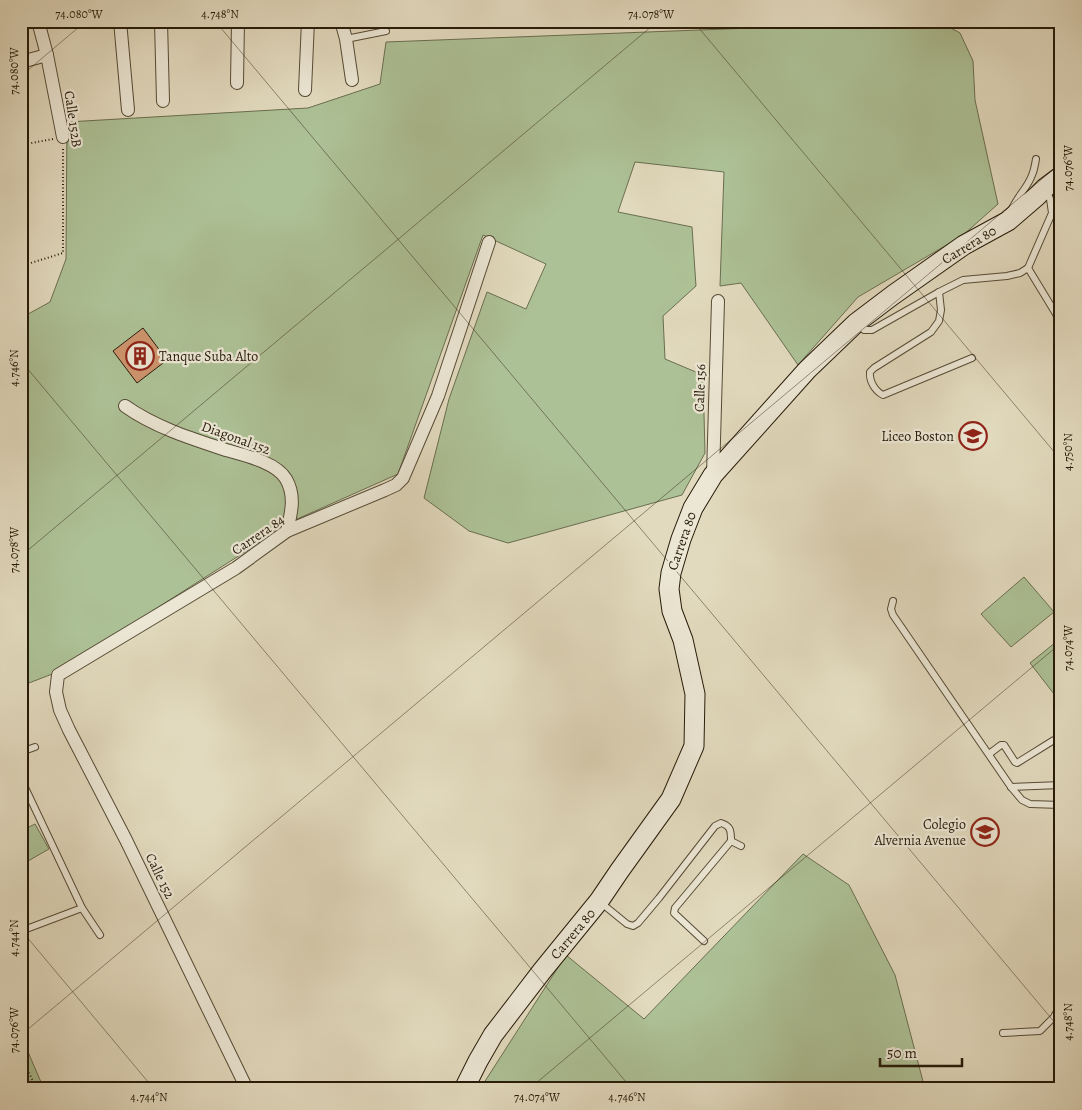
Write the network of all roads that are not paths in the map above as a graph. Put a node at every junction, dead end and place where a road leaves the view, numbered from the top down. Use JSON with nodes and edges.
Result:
{"nodes":[{"id":1,"x":38,"y":21,"type":"edge"},
{"id":2,"x":120,"y":21,"type":"edge"},
{"id":3,"x":161,"y":21,"type":"edge"},
{"id":4,"x":238,"y":21,"type":"edge"},
{"id":5,"x":308,"y":21,"type":"edge"},
{"id":6,"x":341,"y":21,"type":"edge"},
{"id":7,"x":386,"y":31,"type":"dead end"},
{"id":8,"x":346,"y":39,"type":"junction"},
{"id":9,"x":47,"y":55,"type":"junction"},
{"id":10,"x":21,"y":62,"type":"edge"},
{"id":11,"x":352,"y":80,"type":"dead end"},
{"id":12,"x":237,"y":83,"type":"dead end"},
{"id":13,"x":305,"y":90,"type":"dead end"},
{"id":14,"x":163,"y":101,"type":"dead end"},
{"id":15,"x":128,"y":110,"type":"dead end"},
{"id":16,"x":63,"y":137,"type":"road end"},
{"id":17,"x":1036,"y":160,"type":"dead end"},
{"id":18,"x":1061,"y":176,"type":"edge"},
{"id":19,"x":1045,"y":188,"type":"junction"},
{"id":20,"x":1008,"y":221,"type":"junction"},
{"id":21,"x":489,"y":242,"type":"dead end"},
{"id":22,"x":1028,"y":268,"type":"junction"},
{"id":23,"x":939,"y":292,"type":"junction"},
{"id":24,"x":718,"y":301,"type":"dead end"},
{"id":25,"x":856,"y":323,"type":"junction"},
{"id":26,"x":1061,"y":328,"type":"edge"},
{"id":27,"x":972,"y":358,"type":"dead end"},
{"id":28,"x":124,"y":406,"type":"dead end"},
{"id":29,"x":713,"y":475,"type":"junction"},
{"id":30,"x":287,"y":531,"type":"junction"},
{"id":31,"x":893,"y":601,"type":"dead end"},
{"id":32,"x":58,"y":675,"type":"joint"},
{"id":33,"x":1061,"y":740,"type":"edge"},
{"id":34,"x":35,"y":747,"type":"dead end"},
{"id":35,"x":21,"y":752,"type":"edge"},
{"id":36,"x":989,"y":754,"type":"junction"},
{"id":37,"x":21,"y":779,"type":"edge"},
{"id":38,"x":1061,"y":785,"type":"edge"},
{"id":39,"x":1012,"y":786,"type":"junction"},
{"id":40,"x":1061,"y":805,"type":"edge"},
{"id":41,"x":731,"y":841,"type":"junction"},
{"id":42,"x":741,"y":846,"type":"dead end"},
{"id":43,"x":599,"y":901,"type":"junction"},
{"id":44,"x":82,"y":908,"type":"junction"},
{"id":45,"x":21,"y":931,"type":"edge"},
{"id":46,"x":100,"y":935,"type":"dead end"},
{"id":47,"x":704,"y":941,"type":"dead end"},
{"id":48,"x":1061,"y":1004,"type":"edge"},
{"id":49,"x":1003,"y":1033,"type":"dead end"},
{"id":50,"x":247,"y":1089,"type":"edge"},
{"id":51,"x":464,"y":1089,"type":"edge"}],
"edges":[{"from":1,"to":9,"type":"street","name":"Calle 152B"},
{"from":2,"to":15,"type":"street"},
{"from":3,"to":14,"type":"street"},
{"from":4,"to":12,"type":"street"},
{"from":5,"to":13,"type":"street"},
{"from":6,"to":8,"type":"street"},
{"from":7,"to":8,"type":"lane"},
{"from":8,"to":11,"type":"street"},
{"from":9,"to":10,"type":"street"},
{"from":9,"to":16,"type":"street","name":"Calle 152B"},
{"from":17,"to":20,"type":"lane"},
{"from":18,"to":19,"type":"street","name":"Carrera 80"},
{"from":19,"to":20,"type":"street","name":"Carrera 80"},
{"from":19,"to":22,"type":"lane"},
{"from":20,"to":25,"type":"street","name":"Carrera 80"},
{"from":21,"to":30,"type":"street","name":"Carrera 84"},
{"from":22,"to":23,"type":"lane"},
{"from":22,"to":26,"type":"lane"},
{"from":23,"to":25,"type":"lane"},
{"from":23,"to":27,"type":"lane"},
{"from":24,"to":29,"type":"street","name":"Calle 156"},
{"from":25,"to":29,"type":"street","name":"Carrera 80"},
{"from":28,"to":30,"type":"street","name":"Diagonal 152"},
{"from":29,"to":43,"type":"street","name":"Carrera 80"},
{"from":30,"to":32,"type":"street","name":"Carrera 84"},
{"from":31,"to":36,"type":"lane"},
{"from":32,"to":50,"type":"street","name":"Calle 152"},
{"from":33,"to":36,"type":"lane"},
{"from":34,"to":35,"type":"lane"},
{"from":36,"to":39,"type":"lane"},
{"from":37,"to":44,"type":"lane"},
{"from":38,"to":39,"type":"lane"},
{"from":39,"to":40,"type":"lane"},
{"from":41,"to":42,"type":"lane"},
{"from":41,"to":43,"type":"lane"},
{"from":41,"to":47,"type":"lane"},
{"from":43,"to":51,"type":"street","name":"Carrera 80"},
{"from":44,"to":45,"type":"lane"},
{"from":44,"to":46,"type":"lane"},
{"from":48,"to":49,"type":"lane"}]}
